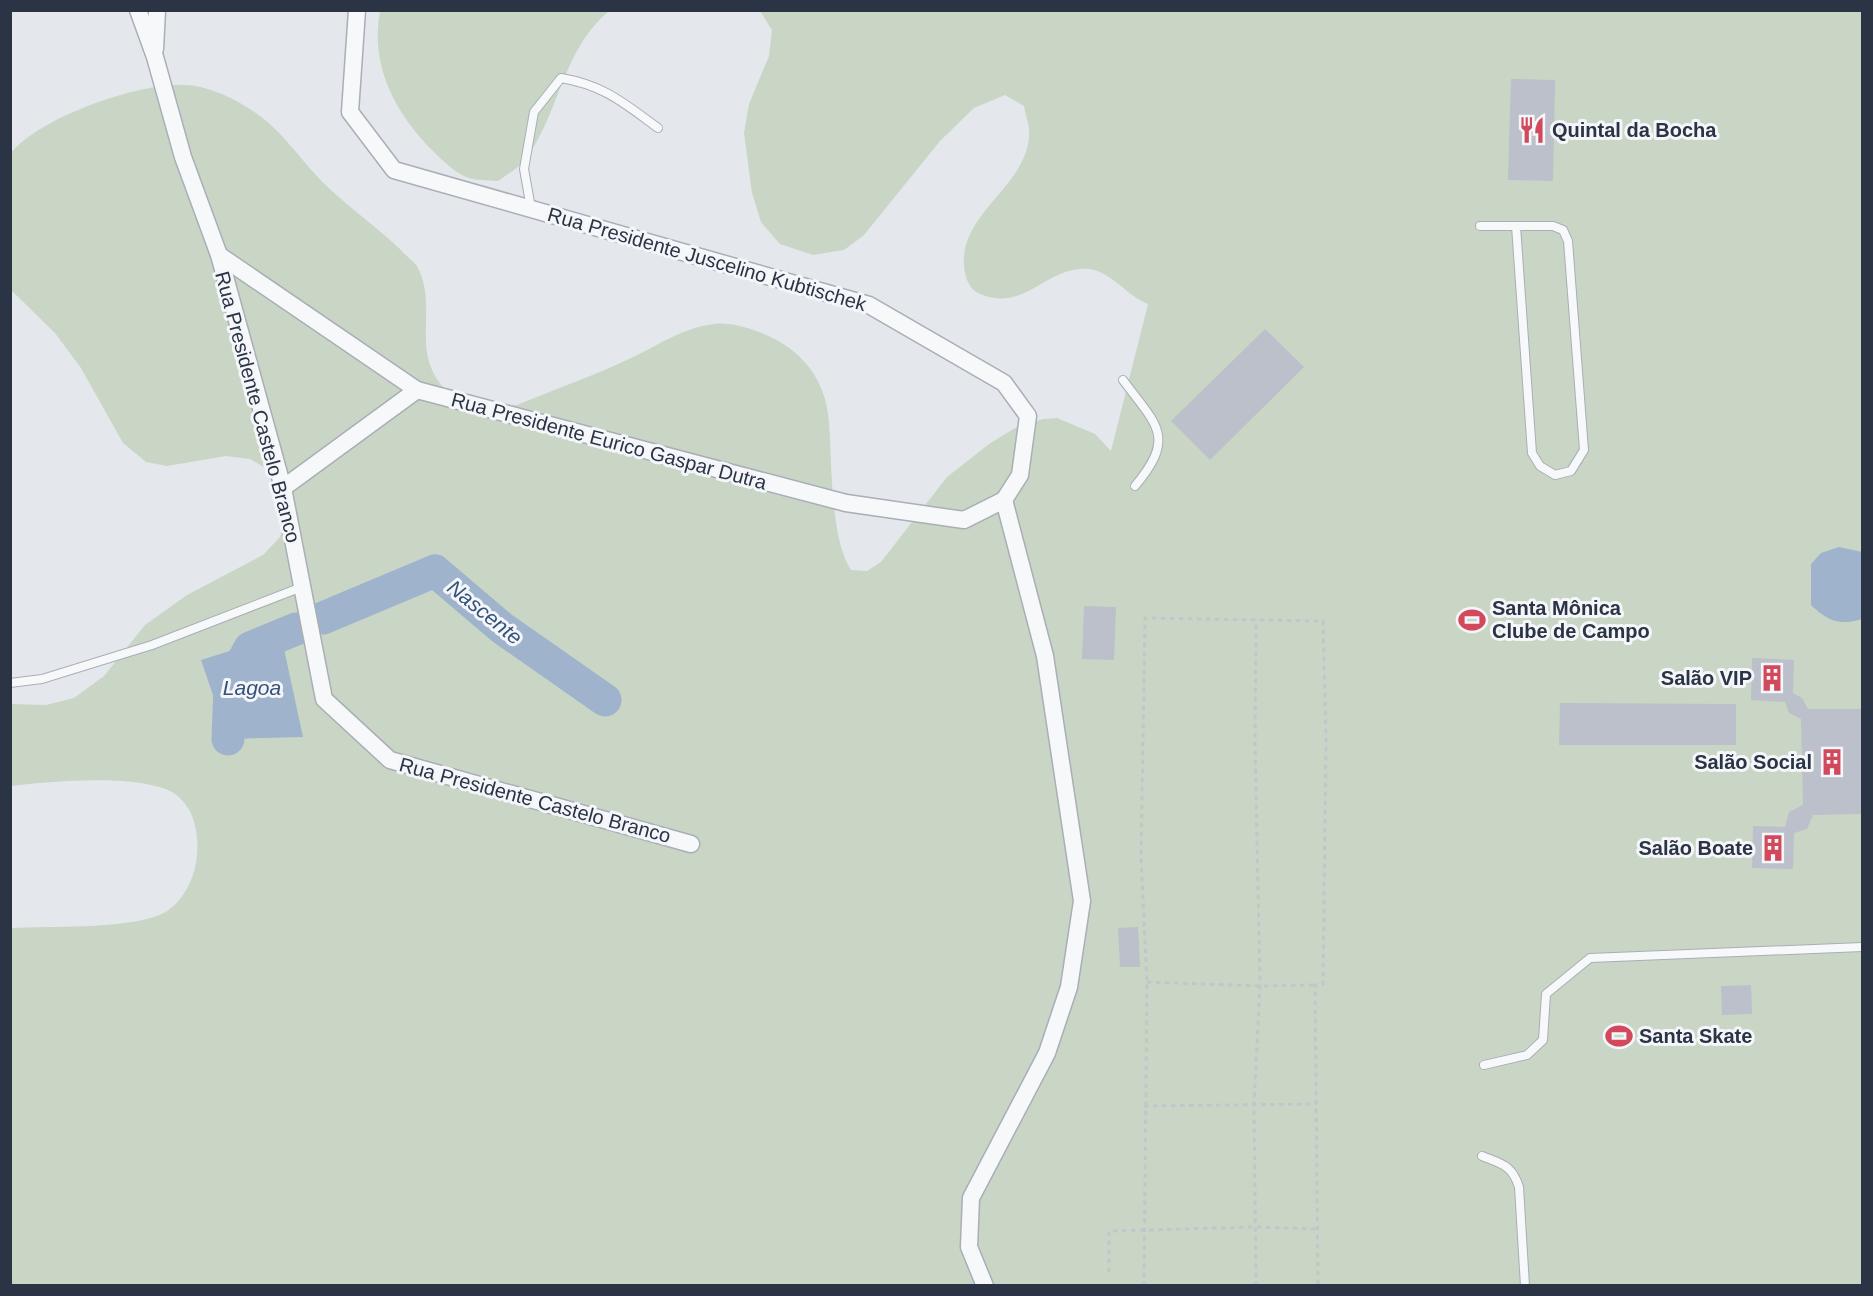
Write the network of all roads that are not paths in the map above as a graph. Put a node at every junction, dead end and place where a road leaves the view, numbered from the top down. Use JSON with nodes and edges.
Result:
{"nodes":[{"id":1,"x":138,"y":10,"type":"edge"},
{"id":2,"x":157,"y":10,"type":"edge"},
{"id":3,"x":357,"y":10,"type":"edge"},
{"id":4,"x":155,"y":57,"type":"junction"},
{"id":5,"x":658,"y":128,"type":"dead end"},
{"id":6,"x":531,"y":208,"type":"junction"},
{"id":7,"x":1480,"y":226,"type":"dead end"},
{"id":8,"x":1516,"y":226,"type":"junction"},
{"id":9,"x":219,"y":255,"type":"junction"},
{"id":10,"x":1123,"y":380,"type":"dead end"},
{"id":11,"x":417,"y":390,"type":"junction"},
{"id":12,"x":1135,"y":486,"type":"dead end"},
{"id":13,"x":283,"y":488,"type":"junction"},
{"id":14,"x":1004,"y":500,"type":"junction"},
{"id":15,"x":302,"y":587,"type":"junction"},
{"id":16,"x":10,"y":682,"type":"edge"},
{"id":17,"x":691,"y":844,"type":"dead end"},
{"id":18,"x":1863,"y":947,"type":"edge"},
{"id":19,"x":1484,"y":1065,"type":"dead end"},
{"id":20,"x":1482,"y":1156,"type":"dead end"},
{"id":21,"x":984,"y":1286,"type":"edge"},
{"id":22,"x":1526,"y":1286,"type":"edge"}],
"edges":[{"from":1,"to":4,"type":"street","name":"Rua Presidente Castelo Branco"},
{"from":2,"to":4,"type":"street"},
{"from":3,"to":6,"type":"street","name":"Rua Presidente Juscelino Kubtischek"},
{"from":4,"to":9,"type":"street","name":"Rua Presidente Castelo Branco"},
{"from":5,"to":6,"type":"lane"},
{"from":6,"to":14,"type":"street","name":"Rua Presidente Juscelino Kubtischek"},
{"from":7,"to":8,"type":"lane"},
{"from":8,"to":8,"type":"lane"},
{"from":9,"to":11,"type":"street","name":"Rua Presidente Eurico Gaspar Dutra"},
{"from":9,"to":13,"type":"street","name":"Rua Presidente Castelo Branco"},
{"from":10,"to":12,"type":"lane"},
{"from":11,"to":13,"type":"street"},
{"from":11,"to":14,"type":"street","name":"Rua Presidente Eurico Gaspar Dutra"},
{"from":13,"to":15,"type":"street","name":"Rua Presidente Castelo Branco"},
{"from":14,"to":21,"type":"street"},
{"from":15,"to":16,"type":"lane"},
{"from":15,"to":17,"type":"street","name":"Rua Presidente Castelo Branco"},
{"from":18,"to":19,"type":"lane"},
{"from":20,"to":22,"type":"lane"}]}
